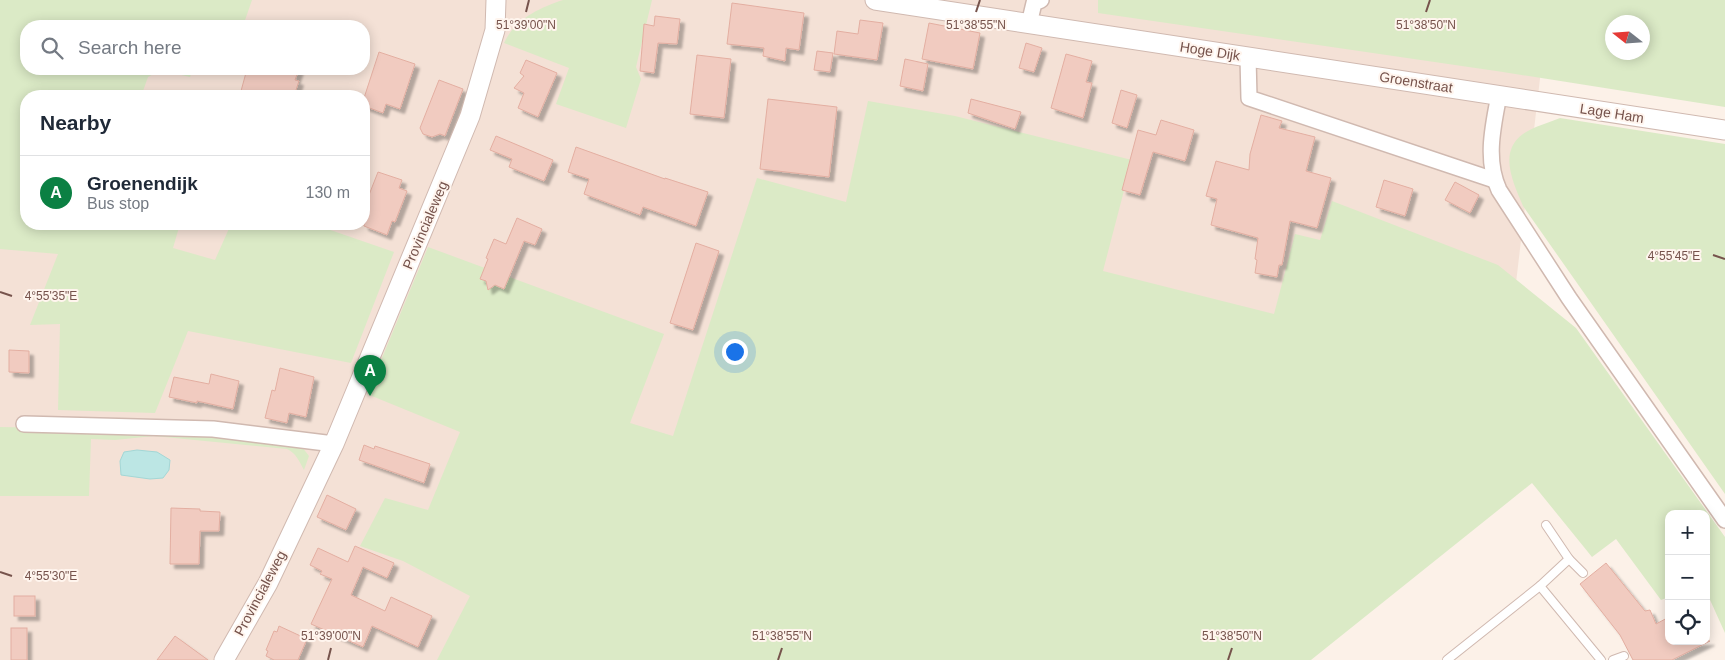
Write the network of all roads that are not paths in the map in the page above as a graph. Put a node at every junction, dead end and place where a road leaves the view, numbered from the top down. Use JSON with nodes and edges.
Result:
{"nodes":[{"id":1,"x":496,"y":0,"type":"edge"},
{"id":2,"x":875,"y":0,"type":"edge"},
{"id":3,"x":1041,"y":0,"type":"edge"},
{"id":4,"x":1029,"y":24,"type":"junction"},
{"id":5,"x":1248,"y":58,"type":"junction"},
{"id":6,"x":1499,"y":95,"type":"junction"},
{"id":7,"x":1725,"y":130,"type":"edge"},
{"id":8,"x":1494,"y":180,"type":"junction"},
{"id":9,"x":24,"y":424,"type":"dead end"},
{"id":10,"x":334,"y":444,"type":"junction"},
{"id":11,"x":1725,"y":520,"type":"edge"},
{"id":12,"x":1546,"y":525,"type":"dead end"},
{"id":13,"x":1569,"y":560,"type":"junction"},
{"id":14,"x":1583,"y":573,"type":"dead end"},
{"id":15,"x":1540,"y":586,"type":"junction"},
{"id":16,"x":1624,"y":656,"type":"dead end"},
{"id":17,"x":224,"y":660,"type":"edge"},
{"id":18,"x":1447,"y":660,"type":"edge"},
{"id":19,"x":1601,"y":660,"type":"edge"},
{"id":20,"x":1613,"y":660,"type":"edge"}],
"edges":[{"from":1,"to":10,"type":"street","name":"Provincialeweg"},
{"from":2,"to":4,"type":"street","name":"Hoge Dijk"},
{"from":3,"to":4,"type":"street"},
{"from":4,"to":5,"type":"street","name":"Hoge Dijk"},
{"from":5,"to":6,"type":"street","name":"Groenstraat"},
{"from":5,"to":8,"type":"street","name":"Hoge Dijk"},
{"from":6,"to":7,"type":"street","name":"Lage Ham"},
{"from":6,"to":8,"type":"street"},
{"from":8,"to":11,"type":"street"},
{"from":9,"to":10,"type":"street"},
{"from":10,"to":17,"type":"street","name":"Provincialeweg"},
{"from":12,"to":13,"type":"lane"},
{"from":13,"to":14,"type":"lane"},
{"from":13,"to":15,"type":"lane"},
{"from":15,"to":18,"type":"lane"},
{"from":15,"to":19,"type":"lane"},
{"from":16,"to":20,"type":"lane"}]}
